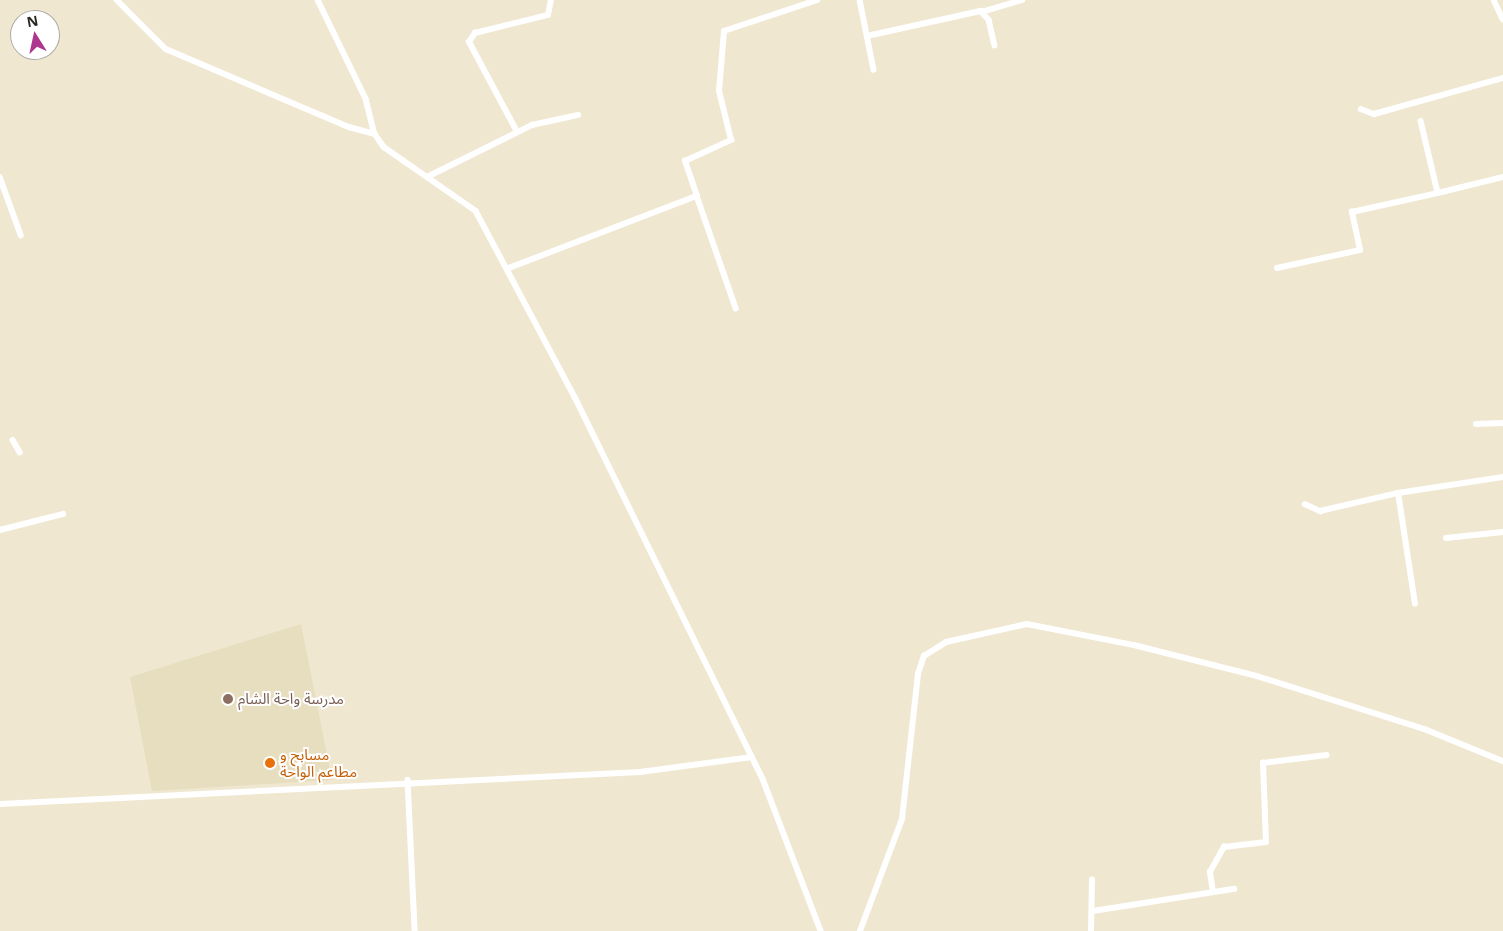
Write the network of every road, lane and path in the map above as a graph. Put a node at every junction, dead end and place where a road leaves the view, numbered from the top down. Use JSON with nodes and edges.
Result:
{"nodes":[{"id":1,"x":116,"y":0,"type":"edge"},
{"id":2,"x":318,"y":0,"type":"edge"},
{"id":3,"x":551,"y":0,"type":"edge"},
{"id":4,"x":817,"y":0,"type":"edge"},
{"id":5,"x":860,"y":0,"type":"edge"},
{"id":6,"x":1022,"y":0,"type":"edge"},
{"id":7,"x":1494,"y":0,"type":"edge"},
{"id":8,"x":982,"y":12,"type":"junction"},
{"id":9,"x":1503,"y":19,"type":"edge"},
{"id":10,"x":867,"y":36,"type":"junction"},
{"id":11,"x":995,"y":45,"type":"dead end"},
{"id":12,"x":874,"y":70,"type":"dead end"},
{"id":13,"x":1503,"y":78,"type":"edge"},
{"id":14,"x":1361,"y":108,"type":"dead end"},
{"id":15,"x":578,"y":115,"type":"dead end"},
{"id":16,"x":1421,"y":121,"type":"dead end"},
{"id":17,"x":517,"y":132,"type":"junction"},
{"id":18,"x":376,"y":134,"type":"junction"},
{"id":19,"x":0,"y":177,"type":"edge"},
{"id":20,"x":427,"y":177,"type":"junction"},
{"id":21,"x":1503,"y":177,"type":"edge"},
{"id":22,"x":1438,"y":193,"type":"junction"},
{"id":23,"x":697,"y":196,"type":"junction"},
{"id":24,"x":21,"y":235,"type":"dead end"},
{"id":25,"x":509,"y":268,"type":"junction"},
{"id":26,"x":1277,"y":268,"type":"dead end"},
{"id":27,"x":736,"y":308,"type":"dead end"},
{"id":28,"x":1476,"y":424,"type":"dead end"},
{"id":29,"x":1503,"y":424,"type":"edge"},
{"id":30,"x":13,"y":440,"type":"dead end"},
{"id":31,"x":20,"y":452,"type":"dead end"},
{"id":32,"x":1503,"y":478,"type":"edge"},
{"id":33,"x":1398,"y":493,"type":"junction"},
{"id":34,"x":1305,"y":504,"type":"dead end"},
{"id":35,"x":63,"y":514,"type":"dead end"},
{"id":36,"x":0,"y":530,"type":"edge"},
{"id":37,"x":1503,"y":532,"type":"edge"},
{"id":38,"x":1446,"y":538,"type":"dead end"},
{"id":39,"x":1415,"y":604,"type":"dead end"},
{"id":40,"x":1326,"y":755,"type":"dead end"},
{"id":41,"x":752,"y":757,"type":"junction"},
{"id":42,"x":1503,"y":761,"type":"edge"},
{"id":43,"x":408,"y":780,"type":"junction"},
{"id":44,"x":0,"y":804,"type":"edge"},
{"id":45,"x":1092,"y":880,"type":"dead end"},
{"id":46,"x":1234,"y":889,"type":"dead end"},
{"id":47,"x":1213,"y":892,"type":"junction"},
{"id":48,"x":1093,"y":910,"type":"junction"},
{"id":49,"x":415,"y":931,"type":"edge"},
{"id":50,"x":822,"y":931,"type":"edge"},
{"id":51,"x":860,"y":931,"type":"edge"},
{"id":52,"x":1090,"y":931,"type":"edge"}],
"edges":[{"from":1,"to":18,"type":"street"},
{"from":2,"to":18,"type":"street"},
{"from":3,"to":17,"type":"street"},
{"from":4,"to":23,"type":"street"},
{"from":5,"to":10,"type":"street"},
{"from":6,"to":8,"type":"street"},
{"from":7,"to":9,"type":"street"},
{"from":8,"to":10,"type":"street"},
{"from":8,"to":11,"type":"street"},
{"from":10,"to":12,"type":"street"},
{"from":13,"to":14,"type":"street"},
{"from":15,"to":17,"type":"street"},
{"from":16,"to":22,"type":"street"},
{"from":17,"to":20,"type":"street"},
{"from":18,"to":20,"type":"street"},
{"from":19,"to":24,"type":"street"},
{"from":20,"to":25,"type":"street"},
{"from":21,"to":22,"type":"street"},
{"from":22,"to":26,"type":"street"},
{"from":23,"to":25,"type":"street"},
{"from":23,"to":27,"type":"street"},
{"from":25,"to":41,"type":"street"},
{"from":28,"to":29,"type":"street"},
{"from":30,"to":31,"type":"street"},
{"from":32,"to":33,"type":"street"},
{"from":33,"to":34,"type":"street"},
{"from":33,"to":39,"type":"street"},
{"from":35,"to":36,"type":"street"},
{"from":37,"to":38,"type":"street"},
{"from":40,"to":47,"type":"street"},
{"from":41,"to":43,"type":"street"},
{"from":41,"to":50,"type":"street"},
{"from":42,"to":51,"type":"street"},
{"from":43,"to":44,"type":"street"},
{"from":43,"to":49,"type":"street"},
{"from":45,"to":48,"type":"street"},
{"from":46,"to":47,"type":"street"},
{"from":47,"to":48,"type":"street"},
{"from":48,"to":52,"type":"street"}]}
